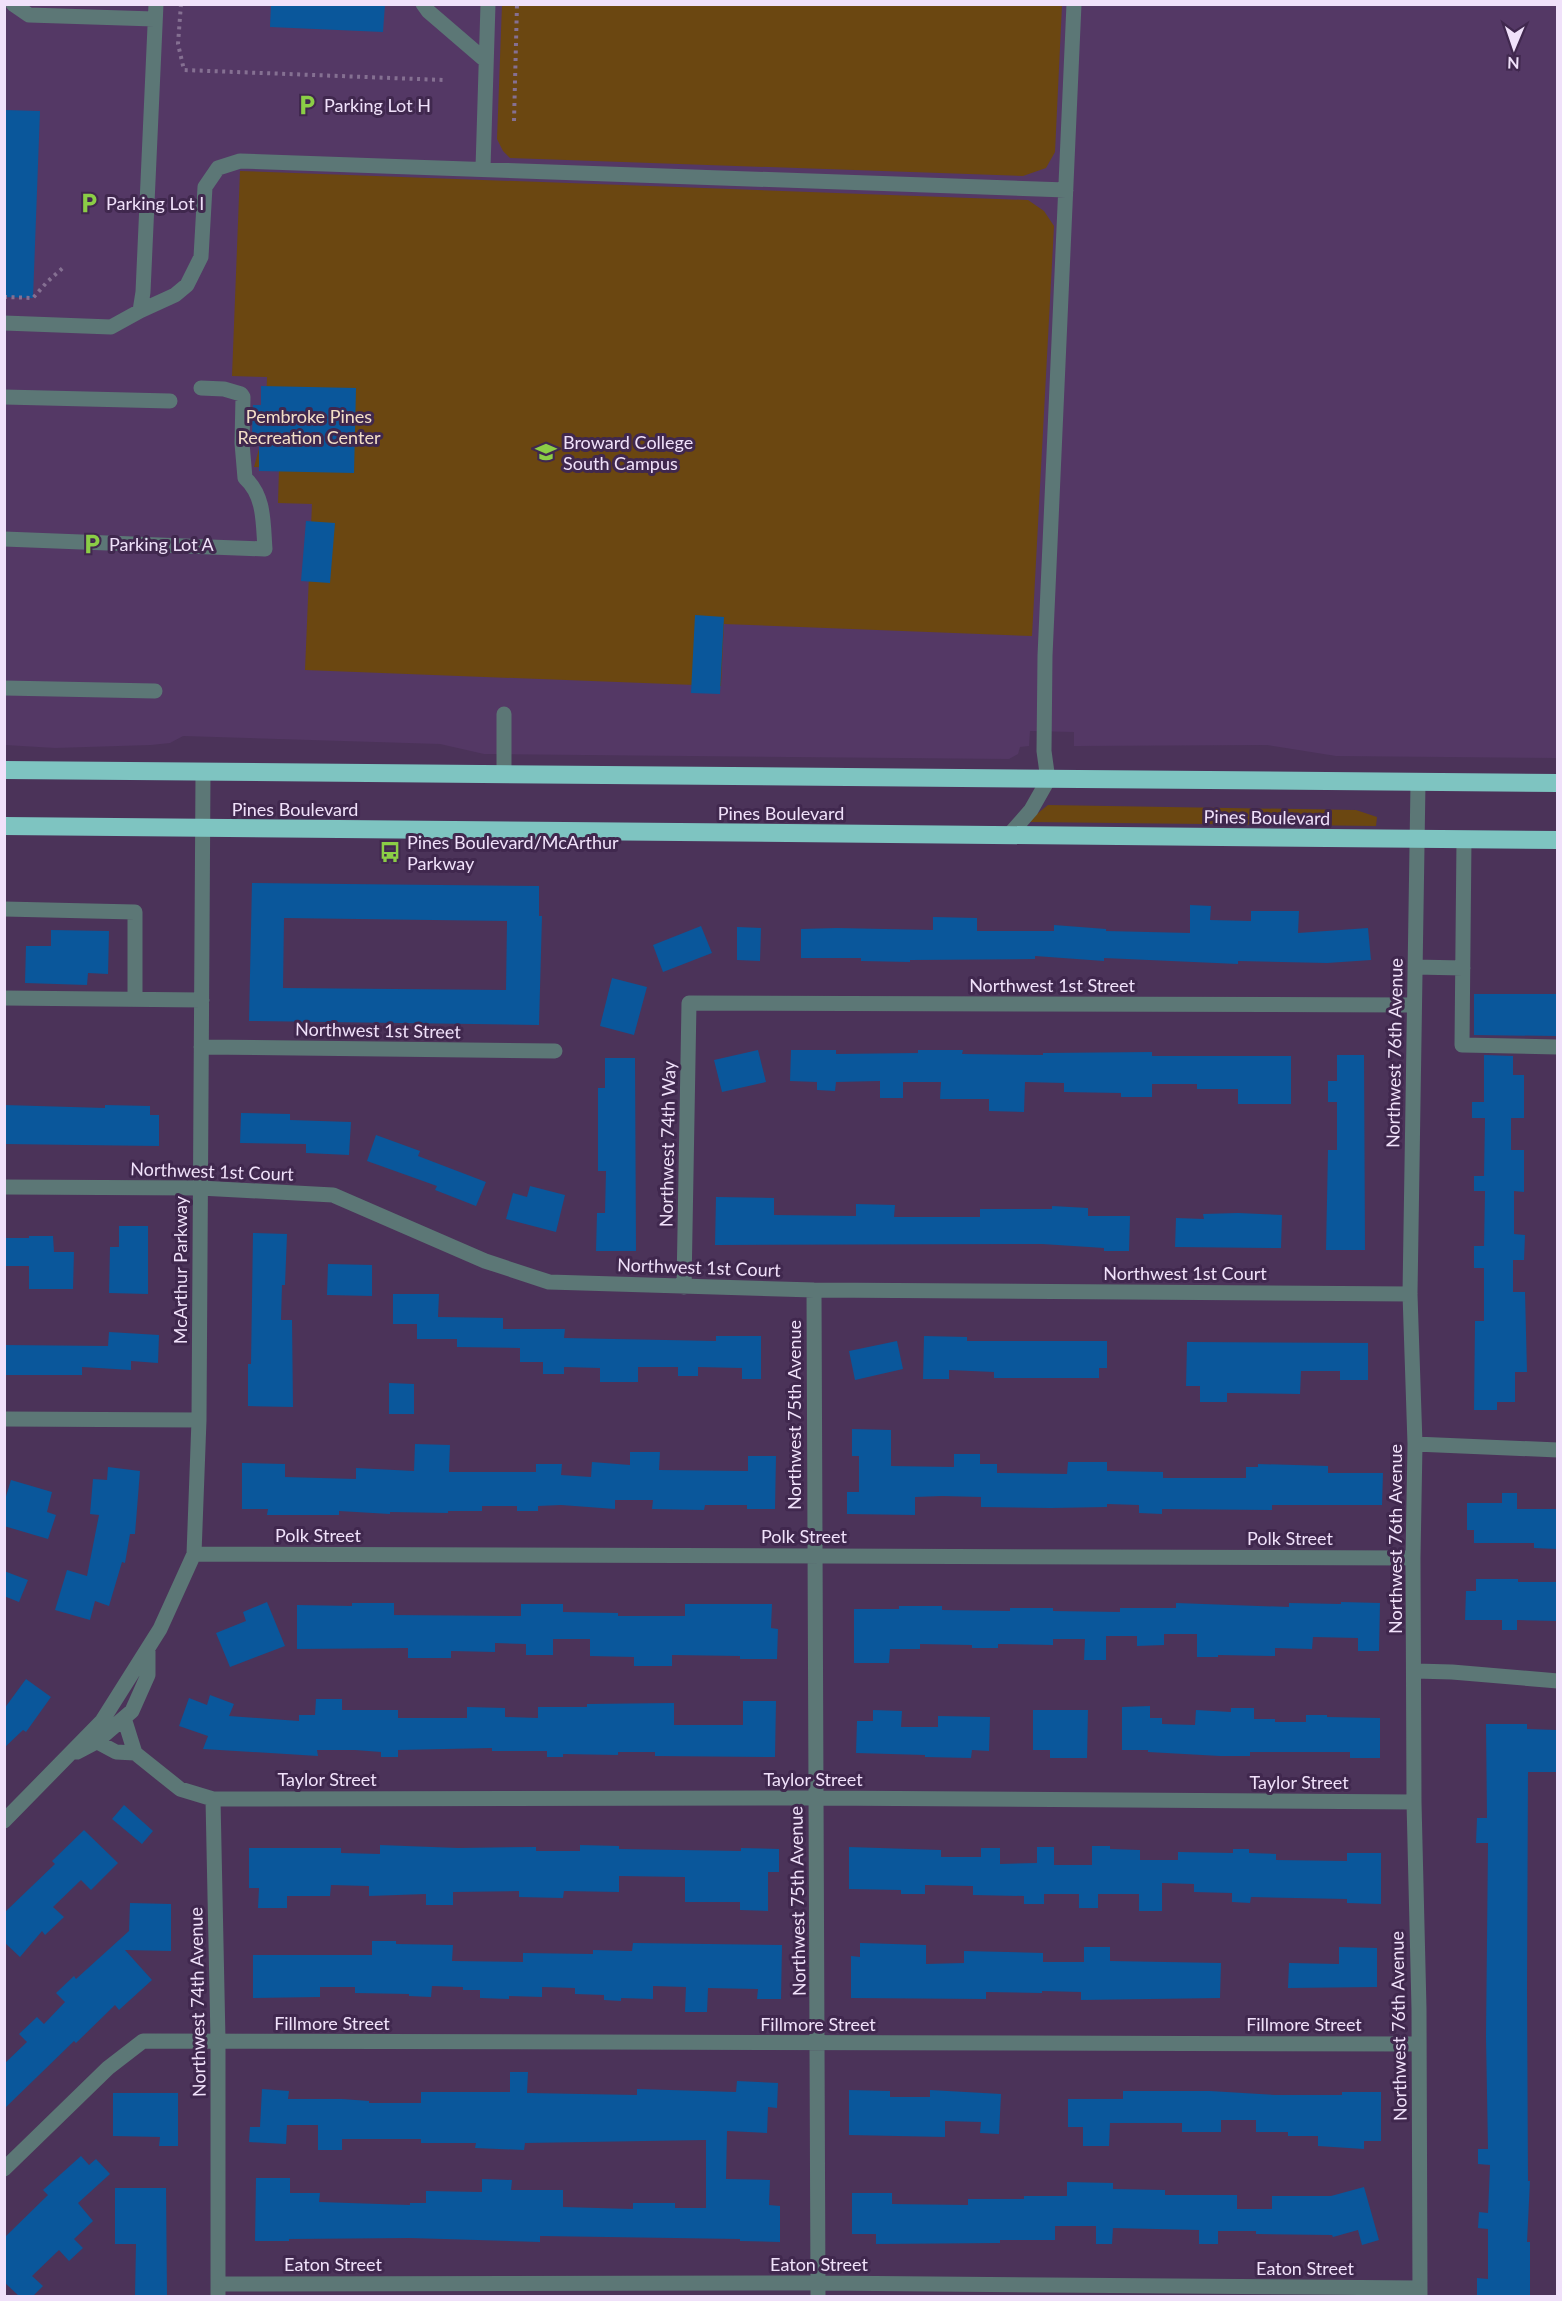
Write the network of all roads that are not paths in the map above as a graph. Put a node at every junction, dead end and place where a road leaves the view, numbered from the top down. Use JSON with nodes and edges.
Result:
{"nodes":[{"id":1,"x":13,"y":4,"type":"edge"},
{"id":2,"x":423,"y":4,"type":"edge"},
{"id":3,"x":488,"y":4,"type":"edge"},
{"id":4,"x":1074,"y":4,"type":"edge"},
{"id":5,"x":72,"y":10,"type":"edge"},
{"id":6,"x":155,"y":12,"type":"edge"},
{"id":7,"x":485,"y":60,"type":"junction"},
{"id":8,"x":483,"y":168,"type":"junction"},
{"id":9,"x":1066,"y":190,"type":"junction"},
{"id":10,"x":140,"y":310,"type":"junction"},
{"id":11,"x":4,"y":323,"type":"edge"},
{"id":12,"x":201,"y":388,"type":"dead end"},
{"id":13,"x":4,"y":397,"type":"edge"},
{"id":14,"x":170,"y":401,"type":"dead end"},
{"id":15,"x":4,"y":539,"type":"edge"},
{"id":16,"x":4,"y":688,"type":"edge"},
{"id":17,"x":155,"y":691,"type":"dead end"},
{"id":18,"x":504,"y":714,"type":"dead end"},
{"id":19,"x":4,"y":770,"type":"edge"},
{"id":20,"x":203,"y":772,"type":"junction"},
{"id":21,"x":504,"y":775,"type":"junction"},
{"id":22,"x":1048,"y":780,"type":"junction"},
{"id":23,"x":1419,"y":783,"type":"junction"},
{"id":24,"x":1557,"y":783,"type":"edge"},
{"id":25,"x":4,"y":826,"type":"edge"},
{"id":26,"x":203,"y":829,"type":"junction"},
{"id":27,"x":1009,"y":836,"type":"junction"},
{"id":28,"x":1419,"y":839,"type":"junction"},
{"id":29,"x":1464,"y":839,"type":"junction"},
{"id":30,"x":1557,"y":840,"type":"edge"},
{"id":31,"x":4,"y":909,"type":"edge"},
{"id":32,"x":1415,"y":967,"type":"junction"},
{"id":33,"x":1463,"y":968,"type":"junction"},
{"id":34,"x":4,"y":998,"type":"edge"},
{"id":35,"x":135,"y":999,"type":"junction"},
{"id":36,"x":202,"y":1000,"type":"junction"},
{"id":37,"x":689,"y":1003,"type":"joint"},
{"id":38,"x":1414,"y":1005,"type":"junction"},
{"id":39,"x":201,"y":1047,"type":"junction"},
{"id":40,"x":1557,"y":1047,"type":"edge"},
{"id":41,"x":555,"y":1051,"type":"dead end"},
{"id":42,"x":4,"y":1187,"type":"edge"},
{"id":43,"x":200,"y":1188,"type":"junction"},
{"id":44,"x":684,"y":1287,"type":"junction"},
{"id":45,"x":814,"y":1290,"type":"junction"},
{"id":46,"x":1410,"y":1294,"type":"junction"},
{"id":47,"x":4,"y":1419,"type":"edge"},
{"id":48,"x":199,"y":1420,"type":"junction"},
{"id":49,"x":1415,"y":1444,"type":"junction"},
{"id":50,"x":1557,"y":1450,"type":"edge"},
{"id":51,"x":194,"y":1554,"type":"junction"},
{"id":52,"x":814,"y":1556,"type":"junction"},
{"id":53,"x":1413,"y":1558,"type":"junction"},
{"id":54,"x":147,"y":1649,"type":"junction"},
{"id":55,"x":1415,"y":1671,"type":"junction"},
{"id":56,"x":1557,"y":1681,"type":"edge"},
{"id":57,"x":124,"y":1718,"type":"junction"},
{"id":58,"x":91,"y":1739,"type":"junction"},
{"id":59,"x":135,"y":1753,"type":"junction"},
{"id":60,"x":816,"y":1798,"type":"junction"},
{"id":61,"x":213,"y":1799,"type":"junction"},
{"id":62,"x":1414,"y":1802,"type":"junction"},
{"id":63,"x":4,"y":1821,"type":"edge"},
{"id":64,"x":218,"y":2040,"type":"junction"},
{"id":65,"x":817,"y":2043,"type":"junction"},
{"id":66,"x":1419,"y":2044,"type":"junction"},
{"id":67,"x":4,"y":2169,"type":"edge"},
{"id":68,"x":218,"y":2290,"type":"edge"},
{"id":69,"x":818,"y":2290,"type":"edge"},
{"id":70,"x":1420,"y":2292,"type":"edge"}],
"edges":[{"from":1,"to":5,"type":"street"},
{"from":2,"to":7,"type":"street"},
{"from":3,"to":7,"type":"street"},
{"from":4,"to":9,"type":"street"},
{"from":5,"to":6,"type":"street"},
{"from":6,"to":10,"type":"street"},
{"from":7,"to":8,"type":"street"},
{"from":8,"to":9,"type":"street"},
{"from":8,"to":10,"type":"street"},
{"from":9,"to":22,"type":"street"},
{"from":10,"to":11,"type":"street"},
{"from":12,"to":15,"type":"street"},
{"from":13,"to":14,"type":"street"},
{"from":16,"to":17,"type":"street"},
{"from":18,"to":21,"type":"street"},
{"from":19,"to":20,"type":"highway","name":"Pines Boulevard"},
{"from":20,"to":21,"type":"highway","name":"Pines Boulevard"},
{"from":20,"to":26,"type":"street","name":"McArthur Parkway"},
{"from":21,"to":22,"type":"highway","name":"Pines Boulevard"},
{"from":22,"to":23,"type":"highway","name":"Pines Boulevard"},
{"from":22,"to":27,"type":"street"},
{"from":23,"to":24,"type":"highway","name":"Pines Boulevard"},
{"from":23,"to":28,"type":"street","name":"Northwest 76th Avenue"},
{"from":25,"to":26,"type":"highway","name":"Pines Boulevard"},
{"from":26,"to":27,"type":"highway","name":"Pines Boulevard"},
{"from":26,"to":36,"type":"street","name":"McArthur Parkway"},
{"from":27,"to":28,"type":"highway","name":"Pines Boulevard"},
{"from":28,"to":29,"type":"highway","name":"Pines Boulevard"},
{"from":28,"to":32,"type":"street","name":"Northwest 76th Avenue"},
{"from":29,"to":30,"type":"highway","name":"Pines Boulevard"},
{"from":29,"to":33,"type":"street"},
{"from":31,"to":35,"type":"street"},
{"from":32,"to":33,"type":"street"},
{"from":32,"to":38,"type":"street","name":"Northwest 76th Avenue"},
{"from":33,"to":40,"type":"street"},
{"from":34,"to":35,"type":"street"},
{"from":35,"to":36,"type":"street"},
{"from":36,"to":39,"type":"street","name":"McArthur Parkway"},
{"from":37,"to":38,"type":"street","name":"Northwest 1st Street"},
{"from":37,"to":44,"type":"street","name":"Northwest 74th Way"},
{"from":38,"to":46,"type":"street","name":"Northwest 76th Avenue"},
{"from":39,"to":41,"type":"street","name":"Northwest 1st Street"},
{"from":39,"to":43,"type":"street","name":"McArthur Parkway"},
{"from":42,"to":43,"type":"street","name":"Northwest 1st Court"},
{"from":43,"to":44,"type":"street","name":"Northwest 1st Court"},
{"from":43,"to":48,"type":"street","name":"McArthur Parkway"},
{"from":44,"to":45,"type":"street","name":"Northwest 1st Court"},
{"from":45,"to":46,"type":"street","name":"Northwest 1st Court"},
{"from":45,"to":52,"type":"street","name":"Northwest 75th Avenue"},
{"from":46,"to":49,"type":"street","name":"Northwest 76th Avenue"},
{"from":47,"to":48,"type":"street"},
{"from":48,"to":51,"type":"street","name":"McArthur Parkway"},
{"from":49,"to":50,"type":"street"},
{"from":49,"to":53,"type":"street","name":"Northwest 76th Avenue"},
{"from":51,"to":52,"type":"street","name":"Polk Street"},
{"from":51,"to":54,"type":"street","name":"McArthur Parkway"},
{"from":52,"to":53,"type":"street","name":"Polk Street"},
{"from":52,"to":60,"type":"street","name":"Northwest 75th Avenue"},
{"from":53,"to":55,"type":"street","name":"Northwest 76th Avenue"},
{"from":54,"to":57,"type":"street","name":"McArthur Parkway"},
{"from":54,"to":58,"type":"street","name":"McArthur Parkway"},
{"from":55,"to":56,"type":"street"},
{"from":55,"to":62,"type":"street","name":"Northwest 76th Avenue"},
{"from":57,"to":58,"type":"street","name":"McArthur Parkway"},
{"from":57,"to":59,"type":"street"},
{"from":58,"to":59,"type":"street"},
{"from":58,"to":63,"type":"street","name":"McArthur Parkway"},
{"from":59,"to":61,"type":"street"},
{"from":60,"to":61,"type":"street","name":"Taylor Street"},
{"from":60,"to":62,"type":"street","name":"Taylor Street"},
{"from":60,"to":65,"type":"street","name":"Northwest 75th Avenue"},
{"from":61,"to":64,"type":"street","name":"Northwest 74th Avenue"},
{"from":62,"to":66,"type":"street","name":"Northwest 76th Avenue"},
{"from":64,"to":65,"type":"street","name":"Fillmore Street"},
{"from":64,"to":67,"type":"street","name":"Fillmore Street"},
{"from":64,"to":68,"type":"street","name":"Northwest 74th Avenue"},
{"from":65,"to":66,"type":"street","name":"Fillmore Street"},
{"from":65,"to":69,"type":"street","name":"Northwest 75th Avenue"},
{"from":66,"to":70,"type":"street","name":"Northwest 76th Avenue"},
{"from":68,"to":69,"type":"street","name":"Eaton Street"},
{"from":69,"to":70,"type":"street","name":"Eaton Street"}]}
